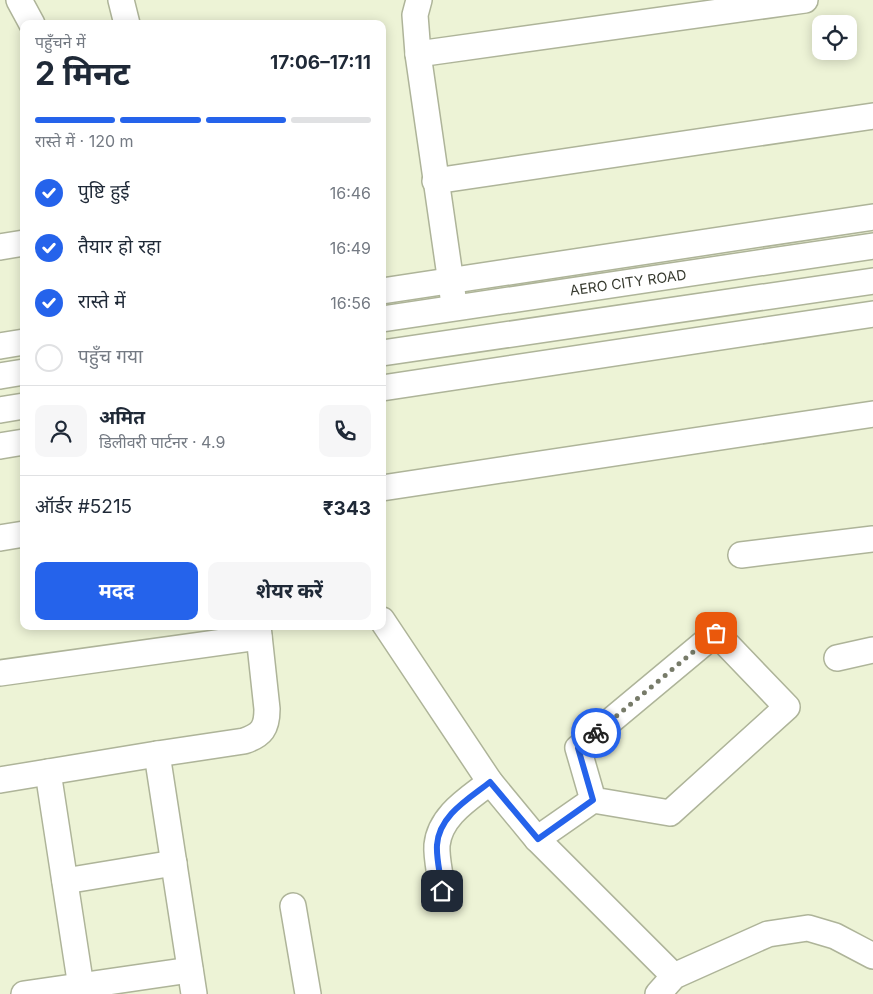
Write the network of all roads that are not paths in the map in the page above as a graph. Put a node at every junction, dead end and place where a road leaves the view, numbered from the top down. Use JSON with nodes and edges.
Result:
{"nodes":[{"id":1,"x":19,"y":0,"type":"edge"},
{"id":2,"x":122,"y":0,"type":"edge"},
{"id":3,"x":419,"y":0,"type":"edge"},
{"id":4,"x":805,"y":0,"type":"edge"},
{"id":5,"x":30,"y":20,"type":"edge"},
{"id":6,"x":126,"y":20,"type":"edge"},
{"id":7,"x":418,"y":54,"type":"junction"},
{"id":8,"x":873,"y":116,"type":"edge"},
{"id":9,"x":435,"y":181,"type":"junction"},
{"id":10,"x":873,"y":217,"type":"edge"},
{"id":11,"x":20,"y":244,"type":"edge"},
{"id":12,"x":873,"y":246,"type":"edge"},
{"id":13,"x":0,"y":247,"type":"edge"},
{"id":14,"x":451,"y":281,"type":"junction"},
{"id":15,"x":873,"y":281,"type":"edge"},
{"id":16,"x":386,"y":290,"type":"edge"},
{"id":17,"x":455,"y":308,"type":"junction"},
{"id":18,"x":873,"y":314,"type":"edge"},
{"id":19,"x":386,"y":318,"type":"edge"},
{"id":20,"x":20,"y":343,"type":"edge"},
{"id":21,"x":0,"y":346,"type":"edge"},
{"id":22,"x":386,"y":353,"type":"edge"},
{"id":23,"x":20,"y":373,"type":"edge"},
{"id":24,"x":0,"y":376,"type":"edge"},
{"id":25,"x":386,"y":387,"type":"edge"},
{"id":26,"x":20,"y":407,"type":"edge"},
{"id":27,"x":0,"y":410,"type":"edge"},
{"id":28,"x":873,"y":414,"type":"edge"},
{"id":29,"x":20,"y":443,"type":"edge"},
{"id":30,"x":0,"y":446,"type":"edge"},
{"id":31,"x":386,"y":487,"type":"edge"},
{"id":32,"x":20,"y":535,"type":"edge"},
{"id":33,"x":0,"y":538,"type":"edge"},
{"id":34,"x":873,"y":539,"type":"edge"},
{"id":35,"x":741,"y":555,"type":"dead end"},
{"id":36,"x":386,"y":626,"type":"edge"},
{"id":37,"x":258,"y":632,"type":"edge"},
{"id":38,"x":873,"y":650,"type":"edge"},
{"id":39,"x":837,"y":658,"type":"dead end"},
{"id":40,"x":0,"y":673,"type":"edge"},
{"id":41,"x":157,"y":754,"type":"junction"},
{"id":42,"x":48,"y":772,"type":"junction"},
{"id":43,"x":0,"y":780,"type":"edge"},
{"id":44,"x":490,"y":782,"type":"junction"},
{"id":45,"x":593,"y":800,"type":"junction"},
{"id":46,"x":538,"y":839,"type":"junction"},
{"id":47,"x":174,"y":863,"type":"junction"},
{"id":48,"x":65,"y":881,"type":"junction"},
{"id":49,"x":442,"y":891,"type":"dead end"},
{"id":50,"x":293,"y":906,"type":"dead end"},
{"id":51,"x":873,"y":956,"type":"edge"},
{"id":52,"x":192,"y":982,"type":"edge"},
{"id":53,"x":666,"y":985,"type":"edge"},
{"id":54,"x":81,"y":987,"type":"junction"},
{"id":55,"x":24,"y":994,"type":"edge"},
{"id":56,"x":308,"y":994,"type":"edge"}],
"edges":[{"from":1,"to":5,"type":"street"},
{"from":2,"to":6,"type":"street"},
{"from":3,"to":7,"type":"street"},
{"from":4,"to":7,"type":"street"},
{"from":7,"to":9,"type":"street"},
{"from":8,"to":9,"type":"street"},
{"from":9,"to":14,"type":"street"},
{"from":10,"to":14,"type":"street"},
{"from":11,"to":13,"type":"street"},
{"from":12,"to":17,"type":"street","name":"AERO CITY ROAD"},
{"from":14,"to":16,"type":"street"},
{"from":14,"to":17,"type":"street"},
{"from":15,"to":22,"type":"street"},
{"from":17,"to":19,"type":"street","name":"AERO CITY ROAD"},
{"from":18,"to":25,"type":"street"},
{"from":20,"to":21,"type":"street"},
{"from":23,"to":24,"type":"street"},
{"from":26,"to":27,"type":"street"},
{"from":28,"to":31,"type":"street"},
{"from":29,"to":30,"type":"street"},
{"from":32,"to":33,"type":"street"},
{"from":34,"to":35,"type":"street"},
{"from":36,"to":44,"type":"street"},
{"from":37,"to":40,"type":"street"},
{"from":37,"to":41,"type":"street"},
{"from":38,"to":39,"type":"street"},
{"from":41,"to":42,"type":"street"},
{"from":41,"to":47,"type":"street"},
{"from":42,"to":43,"type":"street"},
{"from":42,"to":48,"type":"street"},
{"from":44,"to":46,"type":"street"},
{"from":44,"to":49,"type":"street"},
{"from":45,"to":45,"type":"street"},
{"from":45,"to":46,"type":"street"},
{"from":46,"to":53,"type":"street"},
{"from":47,"to":48,"type":"street"},
{"from":47,"to":52,"type":"street"},
{"from":48,"to":54,"type":"street"},
{"from":50,"to":56,"type":"street"},
{"from":51,"to":53,"type":"street"},
{"from":52,"to":54,"type":"street"},
{"from":54,"to":55,"type":"street"}]}
